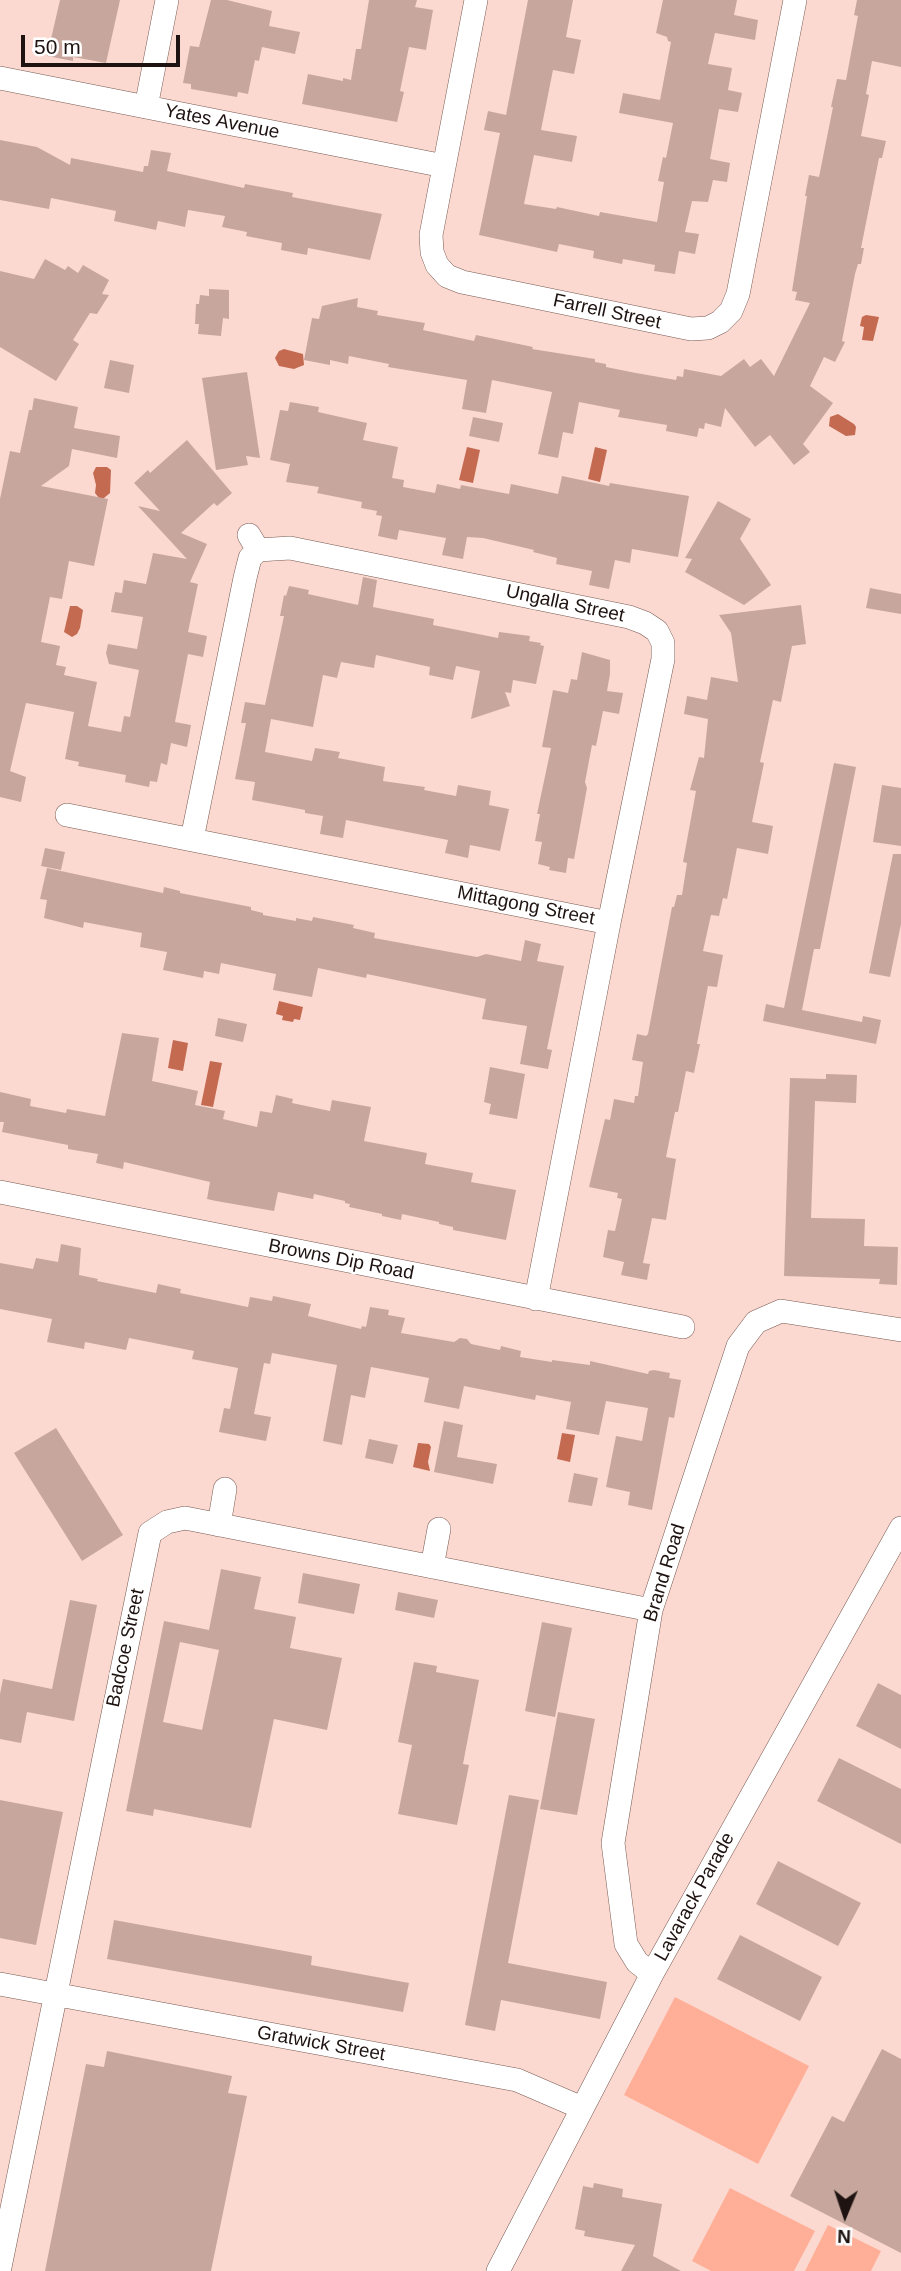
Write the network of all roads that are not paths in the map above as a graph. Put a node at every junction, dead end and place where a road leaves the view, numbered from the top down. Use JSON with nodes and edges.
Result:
{"nodes":[{"id":1,"x":167,"y":0,"type":"edge"},
{"id":2,"x":476,"y":0,"type":"edge"},
{"id":3,"x":795,"y":0,"type":"edge"},
{"id":4,"x":0,"y":78,"type":"edge"},
{"id":5,"x":146,"y":107,"type":"junction"},
{"id":6,"x":444,"y":166,"type":"junction"},
{"id":7,"x":67,"y":815,"type":"dead end"},
{"id":8,"x":192,"y":839,"type":"junction"},
{"id":9,"x":609,"y":923,"type":"junction"},
{"id":10,"x":0,"y":1192,"type":"edge"},
{"id":11,"x":536,"y":1299,"type":"junction"},
{"id":12,"x":683,"y":1327,"type":"dead end"},
{"id":13,"x":901,"y":1329,"type":"edge"},
{"id":14,"x":225,"y":1489,"type":"dead end"},
{"id":15,"x":219,"y":1525,"type":"junction"},
{"id":16,"x":901,"y":1528,"type":"edge"},
{"id":17,"x":439,"y":1529,"type":"dead end"},
{"id":18,"x":432,"y":1567,"type":"junction"},
{"id":19,"x":651,"y":1610,"type":"junction"},
{"id":20,"x":652,"y":1975,"type":"junction"},
{"id":21,"x":0,"y":1984,"type":"edge"},
{"id":22,"x":54,"y":1995,"type":"junction"},
{"id":23,"x":582,"y":2108,"type":"junction"},
{"id":24,"x":0,"y":2267,"type":"edge"},
{"id":25,"x":498,"y":2271,"type":"edge"}],
"edges":[{"from":1,"to":5,"type":"street"},
{"from":2,"to":6,"type":"street","name":"Farrell Street"},
{"from":3,"to":6,"type":"street","name":"Farrell Street"},
{"from":4,"to":5,"type":"street","name":"Yates Avenue"},
{"from":5,"to":6,"type":"street","name":"Yates Avenue"},
{"from":7,"to":8,"type":"street","name":"Mittagong Street"},
{"from":8,"to":9,"type":"street","name":"Mittagong Street"},
{"from":8,"to":9,"type":"street","name":"Ungalla Street"},
{"from":9,"to":11,"type":"street","name":"Mittagong Street"},
{"from":10,"to":11,"type":"street","name":"Browns Dip Road"},
{"from":11,"to":12,"type":"street","name":"Browns Dip Road"},
{"from":13,"to":19,"type":"street","name":"Brand Road"},
{"from":14,"to":15,"type":"street"},
{"from":15,"to":18,"type":"street","name":"Badcoe Street"},
{"from":15,"to":22,"type":"street","name":"Badcoe Street"},
{"from":16,"to":20,"type":"street","name":"Lavarack Parade"},
{"from":17,"to":18,"type":"street"},
{"from":18,"to":19,"type":"street","name":"Badcoe Street"},
{"from":19,"to":20,"type":"street","name":"Brand Road"},
{"from":20,"to":23,"type":"street","name":"Lavarack Parade"},
{"from":21,"to":22,"type":"street","name":"Gratwick Street"},
{"from":22,"to":23,"type":"street","name":"Gratwick Street"},
{"from":22,"to":24,"type":"street","name":"Badcoe Street"},
{"from":23,"to":25,"type":"street","name":"Lavarack Parade"}]}
